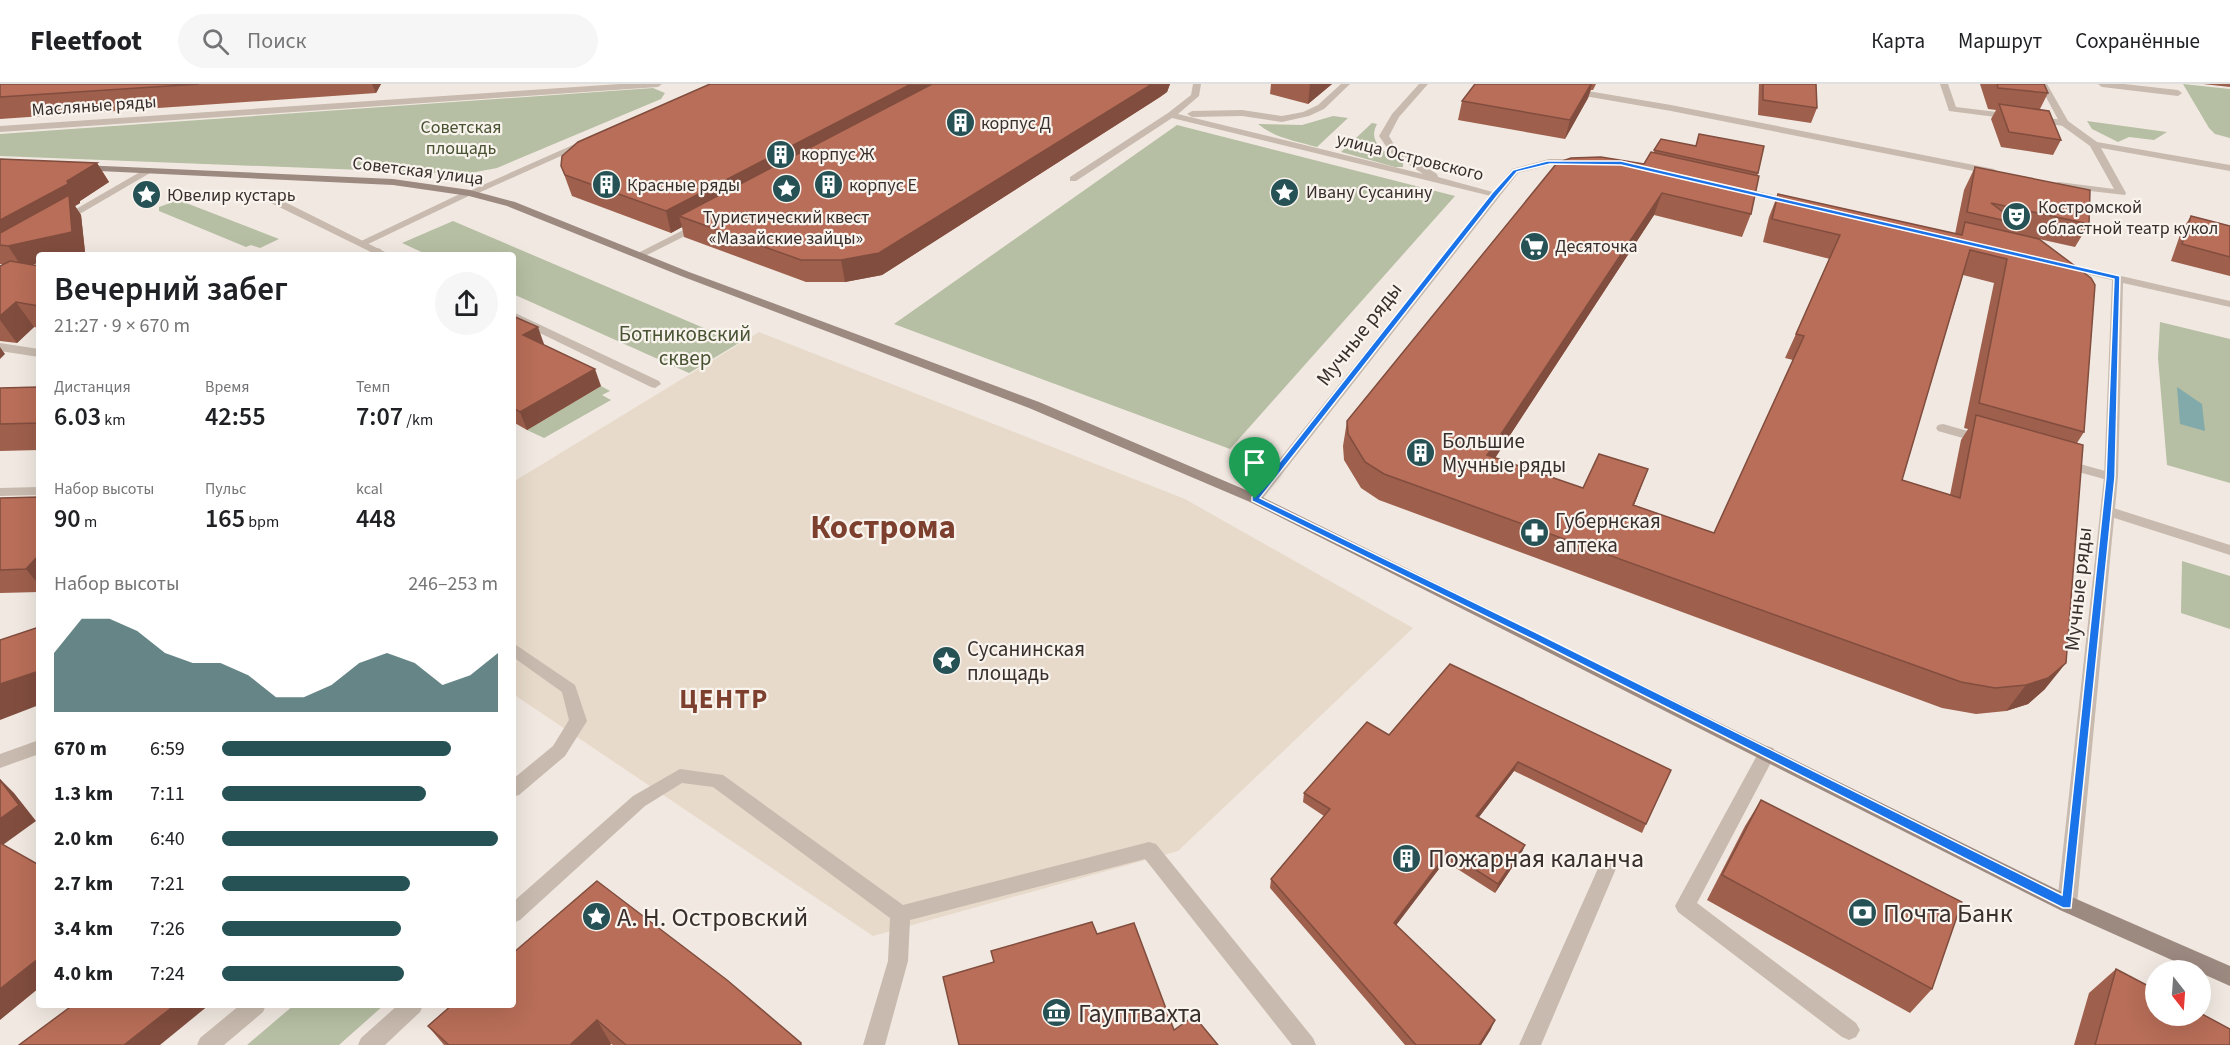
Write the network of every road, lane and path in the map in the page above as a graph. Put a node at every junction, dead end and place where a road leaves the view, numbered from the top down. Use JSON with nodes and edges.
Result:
{"nodes":[{"id":1,"x":658,"y":84,"type":"edge"},
{"id":2,"x":1197,"y":84,"type":"edge"},
{"id":3,"x":1346,"y":84,"type":"edge"},
{"id":4,"x":1424,"y":84,"type":"edge"},
{"id":5,"x":1944,"y":84,"type":"edge"},
{"id":6,"x":2043,"y":84,"type":"edge"},
{"id":7,"x":2102,"y":84,"type":"edge"},
{"id":8,"x":628,"y":85,"type":"edge"},
{"id":9,"x":1561,"y":87,"type":"edge"},
{"id":10,"x":2178,"y":93,"type":"dead end"},
{"id":11,"x":1171,"y":115,"type":"junction"},
{"id":12,"x":2064,"y":123,"type":"junction"},
{"id":13,"x":0,"y":129,"type":"edge"},
{"id":14,"x":599,"y":137,"type":"edge"},
{"id":15,"x":2094,"y":144,"type":"junction"},
{"id":16,"x":1588,"y":162,"type":"edge"},
{"id":17,"x":71,"y":168,"type":"edge"},
{"id":18,"x":2230,"y":168,"type":"edge"},
{"id":19,"x":147,"y":171,"type":"junction"},
{"id":20,"x":2002,"y":173,"type":"edge"},
{"id":21,"x":1073,"y":179,"type":"dead end"},
{"id":22,"x":2045,"y":182,"type":"edge"},
{"id":23,"x":1444,"y":183,"type":"junction"},
{"id":24,"x":1725,"y":187,"type":"edge"},
{"id":25,"x":470,"y":193,"type":"junction"},
{"id":26,"x":1495,"y":194,"type":"junction"},
{"id":27,"x":273,"y":200,"type":"dead end"},
{"id":28,"x":1806,"y":206,"type":"edge"},
{"id":29,"x":706,"y":221,"type":"edge"},
{"id":30,"x":49,"y":227,"type":"edge"},
{"id":31,"x":362,"y":243,"type":"junction"},
{"id":32,"x":374,"y":252,"type":"edge"},
{"id":33,"x":639,"y":255,"type":"junction"},
{"id":34,"x":2045,"y":261,"type":"edge"},
{"id":35,"x":2118,"y":278,"type":"junction"},
{"id":36,"x":2230,"y":304,"type":"edge"},
{"id":37,"x":516,"y":317,"type":"edge"},
{"id":38,"x":0,"y":347,"type":"edge"},
{"id":39,"x":36,"y":353,"type":"edge"},
{"id":40,"x":656,"y":384,"type":"dead end"},
{"id":41,"x":1943,"y":428,"type":"dead end"},
{"id":42,"x":1997,"y":444,"type":"edge"},
{"id":43,"x":2043,"y":458,"type":"edge"},
{"id":44,"x":2111,"y":477,"type":"junction"},
{"id":45,"x":36,"y":491,"type":"edge"},
{"id":46,"x":0,"y":492,"type":"edge"},
{"id":47,"x":1255,"y":499,"type":"junction"},
{"id":48,"x":2107,"y":511,"type":"junction"},
{"id":49,"x":2230,"y":550,"type":"edge"},
{"id":50,"x":516,"y":651,"type":"edge"},
{"id":51,"x":36,"y":748,"type":"edge"},
{"id":52,"x":1767,"y":753,"type":"junction"},
{"id":53,"x":0,"y":761,"type":"edge"},
{"id":54,"x":516,"y":788,"type":"edge"},
{"id":55,"x":1609,"y":864,"type":"dead end"},
{"id":56,"x":2067,"y":904,"type":"junction"},
{"id":57,"x":516,"y":911,"type":"edge"},
{"id":58,"x":900,"y":914,"type":"junction"},
{"id":59,"x":2230,"y":976,"type":"edge"},
{"id":60,"x":252,"y":1008,"type":"edge"},
{"id":61,"x":410,"y":1008,"type":"edge"},
{"id":62,"x":1849,"y":1030,"type":"dead end"},
{"id":63,"x":208,"y":1045,"type":"edge"},
{"id":64,"x":369,"y":1045,"type":"edge"},
{"id":65,"x":874,"y":1045,"type":"edge"},
{"id":66,"x":1305,"y":1045,"type":"edge"},
{"id":67,"x":1530,"y":1045,"type":"edge"}],
"edges":[{"from":1,"to":8,"type":"street","name":"Масляные ряды"},
{"from":2,"to":11,"type":"street"},
{"from":3,"to":11,"type":"street"},
{"from":4,"to":23,"type":"street"},
{"from":5,"to":12,"type":"street"},
{"from":6,"to":12,"type":"street"},
{"from":7,"to":10,"type":"street"},
{"from":8,"to":13,"type":"street","name":"Масляные ряды"},
{"from":9,"to":20,"type":"street"},
{"from":11,"to":21,"type":"street"},
{"from":11,"to":23,"type":"street","name":"улица Островского"},
{"from":12,"to":15,"type":"street"},
{"from":14,"to":25,"type":"street"},
{"from":15,"to":18,"type":"street"},
{"from":15,"to":22,"type":"street"},
{"from":16,"to":26,"type":"street","name":"улица Островского"},
{"from":17,"to":19,"type":"main road","name":"Советская улица"},
{"from":19,"to":25,"type":"main road","name":"Советская улица"},
{"from":19,"to":30,"type":"street"},
{"from":23,"to":26,"type":"street","name":"улица Островского"},
{"from":24,"to":28,"type":"street"},
{"from":25,"to":31,"type":"street"},
{"from":25,"to":33,"type":"main road","name":"Советская улица"},
{"from":26,"to":47,"type":"street","name":"Мучные ряды"},
{"from":27,"to":31,"type":"street"},
{"from":29,"to":33,"type":"street"},
{"from":31,"to":32,"type":"street"},
{"from":33,"to":47,"type":"main road","name":"Советская улица"},
{"from":34,"to":35,"type":"street"},
{"from":35,"to":36,"type":"street"},
{"from":35,"to":44,"type":"street","name":"Мучные ряды"},
{"from":37,"to":40,"type":"street"},
{"from":38,"to":39,"type":"street"},
{"from":41,"to":42,"type":"street"},
{"from":43,"to":44,"type":"street"},
{"from":44,"to":48,"type":"street","name":"Мучные ряды"},
{"from":45,"to":46,"type":"street"},
{"from":47,"to":52,"type":"main road"},
{"from":48,"to":49,"type":"street"},
{"from":48,"to":56,"type":"street","name":"Мучные ряды"},
{"from":50,"to":54,"type":"street"},
{"from":51,"to":53,"type":"street"},
{"from":52,"to":56,"type":"main road"},
{"from":52,"to":62,"type":"street"},
{"from":55,"to":67,"type":"street"},
{"from":56,"to":59,"type":"main road"},
{"from":57,"to":58,"type":"street"},
{"from":58,"to":65,"type":"street"},
{"from":58,"to":66,"type":"street"},
{"from":60,"to":63,"type":"street"},
{"from":61,"to":64,"type":"street"}]}
